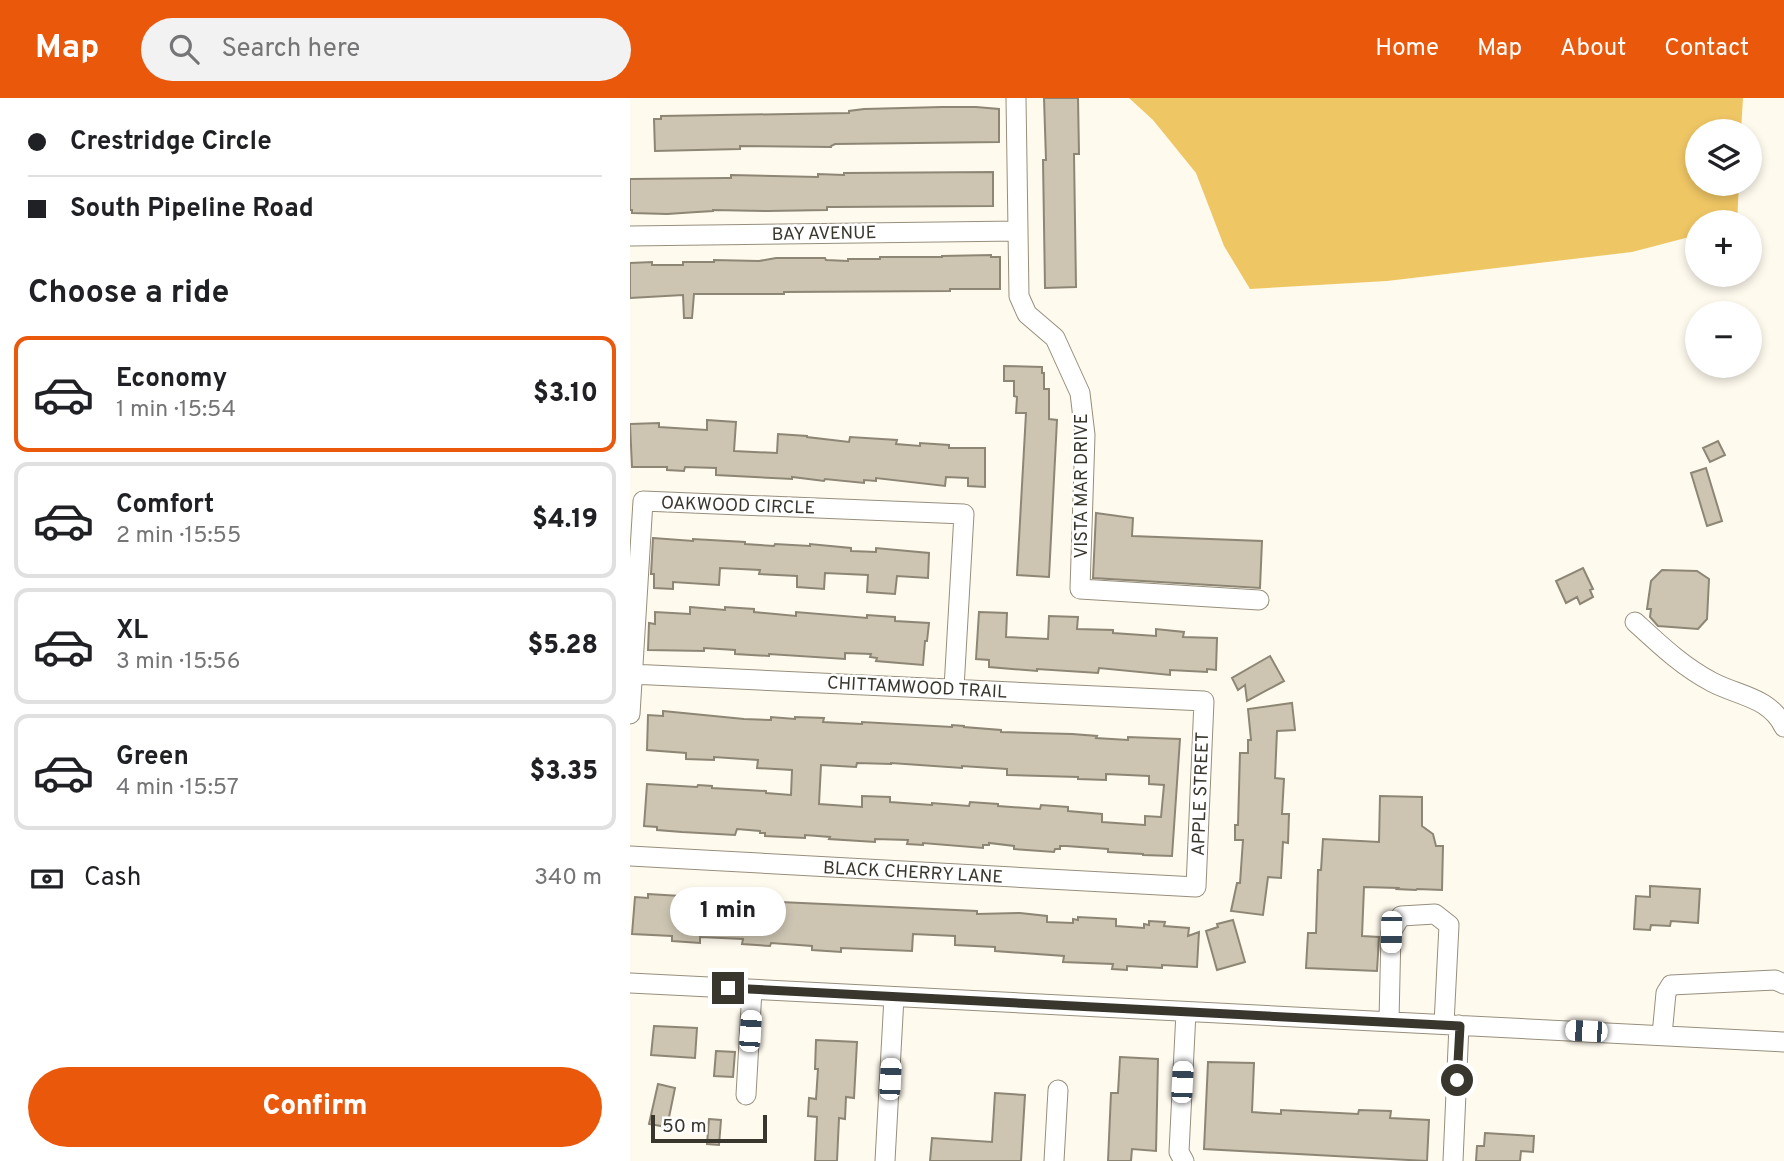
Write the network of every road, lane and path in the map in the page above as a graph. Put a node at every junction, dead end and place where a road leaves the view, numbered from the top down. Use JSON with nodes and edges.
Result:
{"nodes":[{"id":1,"x":1016,"y":98,"type":"edge"},
{"id":2,"x":1018,"y":231,"type":"junction"},
{"id":3,"x":630,"y":236,"type":"edge"},
{"id":4,"x":1259,"y":600,"type":"dead end"},
{"id":5,"x":1635,"y":622,"type":"dead end"},
{"id":6,"x":631,"y":674,"type":"edge"},
{"id":7,"x":954,"y":688,"type":"junction"},
{"id":8,"x":1204,"y":701,"type":"joint"},
{"id":9,"x":630,"y":714,"type":"edge"},
{"id":10,"x":1784,"y":727,"type":"edge"},
{"id":11,"x":630,"y":856,"type":"edge"},
{"id":12,"x":1196,"y":887,"type":"joint"},
{"id":13,"x":1783,"y":980,"type":"edge"},
{"id":14,"x":630,"y":983,"type":"edge"},
{"id":15,"x":752,"y":990,"type":"junction"},
{"id":16,"x":894,"y":997,"type":"junction"},
{"id":17,"x":1186,"y":1012,"type":"junction"},
{"id":18,"x":1389,"y":1021,"type":"junction"},
{"id":19,"x":1452,"y":1025,"type":"junction"},
{"id":20,"x":1662,"y":1035,"type":"junction"},
{"id":21,"x":1784,"y":1042,"type":"edge"},
{"id":22,"x":1058,"y":1090,"type":"dead end"},
{"id":23,"x":746,"y":1095,"type":"dead end"},
{"id":24,"x":886,"y":1161,"type":"edge"},
{"id":25,"x":1054,"y":1161,"type":"edge"},
{"id":26,"x":1184,"y":1161,"type":"edge"},
{"id":27,"x":1453,"y":1161,"type":"edge"}],
"edges":[{"from":1,"to":2,"type":"street","name":"VISTA MAR DRIVE"},
{"from":2,"to":3,"type":"street","name":"BAY AVENUE"},
{"from":2,"to":4,"type":"street","name":"VISTA MAR DRIVE"},
{"from":5,"to":10,"type":"street"},
{"from":6,"to":7,"type":"street","name":"CHITTAMWOOD TRAIL"},
{"from":6,"to":7,"type":"street","name":"OAKWOOD CIRCLE"},
{"from":6,"to":9,"type":"street"},
{"from":7,"to":8,"type":"street","name":"CHITTAMWOOD TRAIL"},
{"from":8,"to":12,"type":"street","name":"APPLE STREET"},
{"from":11,"to":12,"type":"street","name":"BLACK CHERRY LANE"},
{"from":13,"to":20,"type":"street"},
{"from":14,"to":15,"type":"street"},
{"from":15,"to":16,"type":"street"},
{"from":15,"to":23,"type":"street"},
{"from":16,"to":17,"type":"street"},
{"from":16,"to":24,"type":"street"},
{"from":17,"to":18,"type":"street"},
{"from":17,"to":26,"type":"street"},
{"from":18,"to":19,"type":"street"},
{"from":18,"to":19,"type":"street"},
{"from":19,"to":20,"type":"street"},
{"from":19,"to":27,"type":"street"},
{"from":20,"to":21,"type":"street"},
{"from":22,"to":25,"type":"street"}]}
